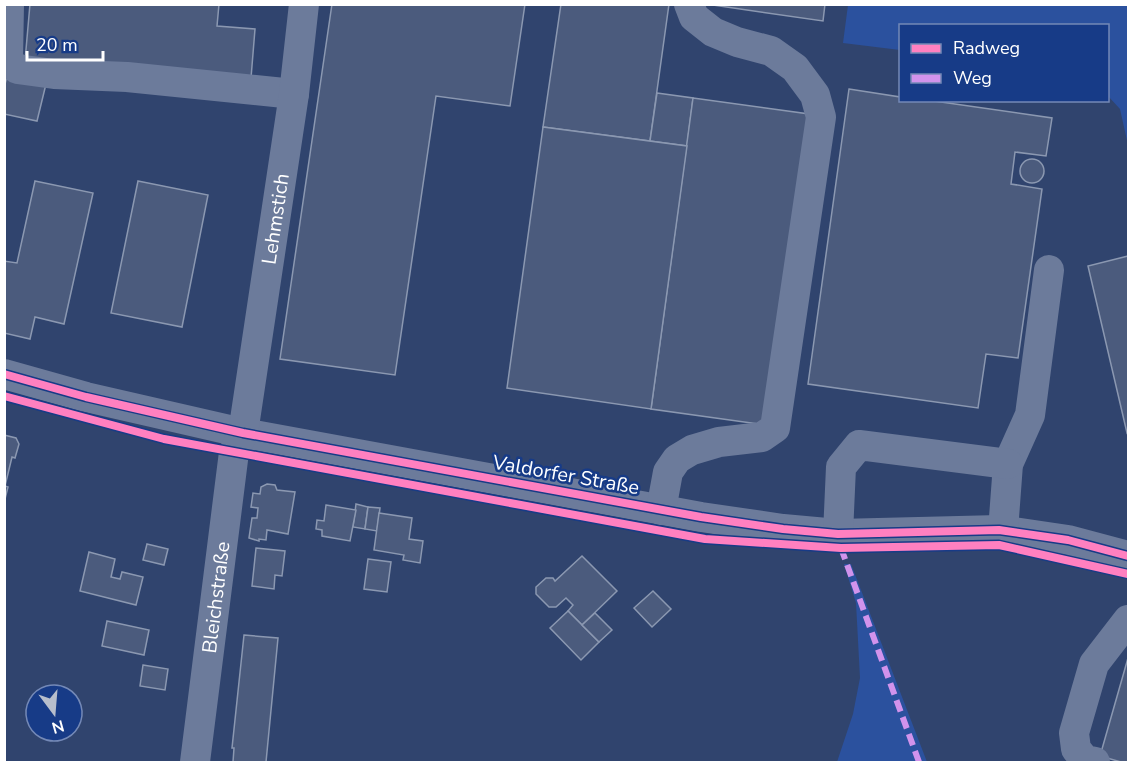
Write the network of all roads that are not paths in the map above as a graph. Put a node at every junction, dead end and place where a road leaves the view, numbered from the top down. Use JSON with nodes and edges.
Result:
{"nodes":[{"id":1,"x":9,"y":4,"type":"edge"},
{"id":2,"x":304,"y":4,"type":"edge"},
{"id":3,"x":689,"y":4,"type":"edge"},
{"id":4,"x":294,"y":94,"type":"junction"},
{"id":5,"x":1049,"y":270,"type":"dead end"},
{"id":6,"x":4,"y":374,"type":"edge"},
{"id":7,"x":243,"y":433,"type":"junction"},
{"id":8,"x":1008,"y":464,"type":"junction"},
{"id":9,"x":661,"y":510,"type":"junction"},
{"id":10,"x":1003,"y":531,"type":"junction"},
{"id":11,"x":838,"y":534,"type":"junction"},
{"id":12,"x":1128,"y":556,"type":"edge"},
{"id":13,"x":1128,"y":620,"type":"edge"},
{"id":14,"x":195,"y":762,"type":"edge"},
{"id":15,"x":1095,"y":762,"type":"edge"}],
"edges":[{"from":1,"to":4,"type":"street"},
{"from":2,"to":4,"type":"street","name":"Lehmstich"},
{"from":3,"to":9,"type":"street"},
{"from":4,"to":7,"type":"street","name":"Lehmstich"},
{"from":5,"to":8,"type":"street"},
{"from":6,"to":7,"type":"street","name":"Valdorfer Straße"},
{"from":7,"to":9,"type":"street","name":"Valdorfer Straße"},
{"from":7,"to":14,"type":"street","name":"Bleichstraße"},
{"from":8,"to":10,"type":"street"},
{"from":8,"to":11,"type":"street"},
{"from":9,"to":11,"type":"street","name":"Valdorfer Straße"},
{"from":10,"to":11,"type":"street","name":"Valdorfer Straße"},
{"from":10,"to":12,"type":"street","name":"Valdorfer Straße"},
{"from":13,"to":15,"type":"street"}]}
